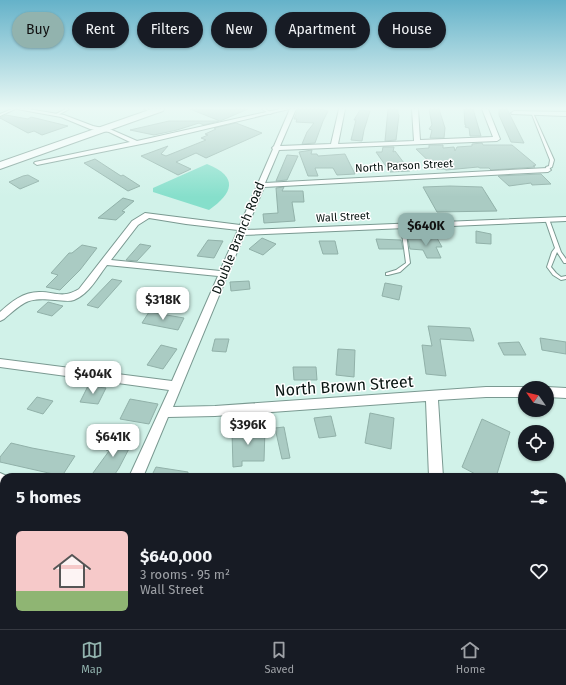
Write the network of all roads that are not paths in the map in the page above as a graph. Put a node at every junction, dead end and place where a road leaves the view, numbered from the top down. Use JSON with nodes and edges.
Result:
{"nodes":[{"id":1,"x":77,"y":138,"type":"edge"},
{"id":2,"x":126,"y":138,"type":"edge"},
{"id":3,"x":157,"y":138,"type":"edge"},
{"id":4,"x":280,"y":138,"type":"edge"},
{"id":5,"x":336,"y":138,"type":"edge"},
{"id":6,"x":417,"y":138,"type":"edge"},
{"id":7,"x":497,"y":138,"type":"edge"},
{"id":8,"x":543,"y":138,"type":"edge"},
{"id":9,"x":417,"y":142,"type":"junction"},
{"id":10,"x":136,"y":143,"type":"junction"},
{"id":11,"x":334,"y":146,"type":"junction"},
{"id":12,"x":276,"y":148,"type":"junction"},
{"id":13,"x":37,"y":163,"type":"dead end"},
{"id":14,"x":0,"y":166,"type":"edge"},
{"id":15,"x":548,"y":170,"type":"joint"},
{"id":16,"x":260,"y":185,"type":"junction"},
{"id":17,"x":547,"y":219,"type":"junction"},
{"id":18,"x":566,"y":219,"type":"edge"},
{"id":19,"x":403,"y":226,"type":"junction"},
{"id":20,"x":242,"y":231,"type":"junction"},
{"id":21,"x":558,"y":248,"type":"junction"},
{"id":22,"x":105,"y":262,"type":"junction"},
{"id":23,"x":566,"y":262,"type":"edge"},
{"id":24,"x":224,"y":274,"type":"junction"},
{"id":25,"x":388,"y":274,"type":"dead end"},
{"id":26,"x":566,"y":276,"type":"edge"},
{"id":27,"x":0,"y":318,"type":"edge"},
{"id":28,"x":0,"y":363,"type":"edge"},
{"id":29,"x":176,"y":386,"type":"junction"},
{"id":30,"x":518,"y":392,"type":"edge"},
{"id":31,"x":554,"y":393,"type":"edge"},
{"id":32,"x":566,"y":394,"type":"edge"},
{"id":33,"x":432,"y":396,"type":"junction"},
{"id":34,"x":165,"y":412,"type":"junction"},
{"id":35,"x":138,"y":473,"type":"edge"},
{"id":36,"x":436,"y":473,"type":"edge"}],
"edges":[{"from":1,"to":14,"type":"main road"},
{"from":2,"to":10,"type":"street"},
{"from":3,"to":10,"type":"street"},
{"from":4,"to":12,"type":"street","name":"Double Branch Road"},
{"from":5,"to":11,"type":"street"},
{"from":6,"to":9,"type":"street"},
{"from":7,"to":9,"type":"street"},
{"from":8,"to":15,"type":"lane"},
{"from":9,"to":11,"type":"street"},
{"from":10,"to":13,"type":"street"},
{"from":11,"to":12,"type":"street"},
{"from":12,"to":16,"type":"street","name":"Double Branch Road"},
{"from":15,"to":16,"type":"street","name":"North Parson Street"},
{"from":16,"to":20,"type":"street","name":"Double Branch Road"},
{"from":17,"to":18,"type":"street","name":"Wall Street"},
{"from":17,"to":19,"type":"street","name":"Wall Street"},
{"from":17,"to":21,"type":"lane"},
{"from":19,"to":20,"type":"street","name":"Wall Street"},
{"from":19,"to":25,"type":"lane"},
{"from":20,"to":22,"type":"street","name":"Wall Street"},
{"from":20,"to":24,"type":"street","name":"Double Branch Road"},
{"from":21,"to":23,"type":"lane"},
{"from":21,"to":26,"type":"lane"},
{"from":22,"to":24,"type":"street"},
{"from":22,"to":27,"type":"street","name":"Wall Street"},
{"from":24,"to":29,"type":"street","name":"Double Branch Road"},
{"from":28,"to":29,"type":"street"},
{"from":29,"to":34,"type":"street","name":"Double Branch Road"},
{"from":30,"to":33,"type":"street","name":"North Brown Street"},
{"from":31,"to":32,"type":"street"},
{"from":33,"to":34,"type":"street","name":"North Brown Street"},
{"from":33,"to":36,"type":"street"},
{"from":34,"to":35,"type":"street","name":"Double Branch Road"}]}
